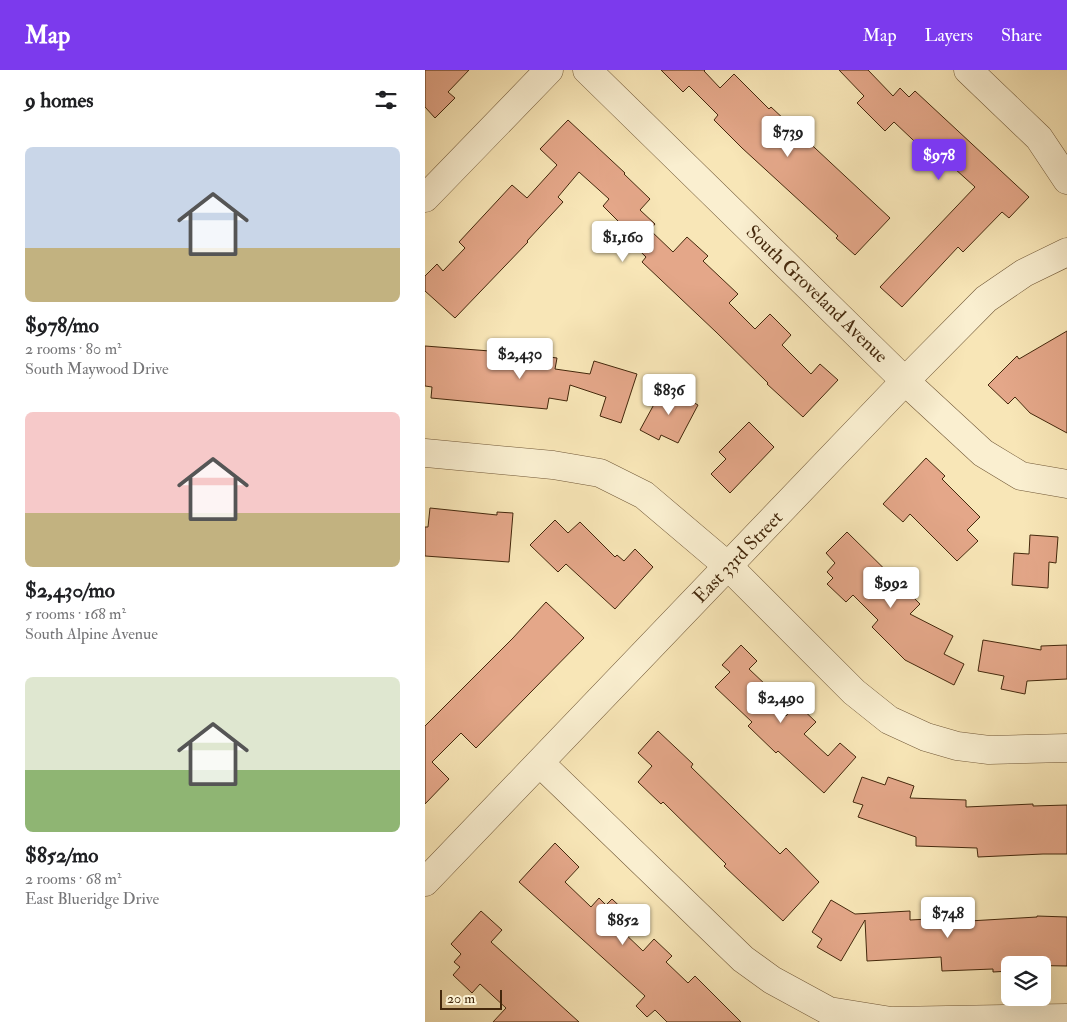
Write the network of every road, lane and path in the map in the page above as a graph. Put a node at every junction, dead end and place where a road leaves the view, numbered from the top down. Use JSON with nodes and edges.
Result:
{"nodes":[{"id":1,"x":549,"y":70,"type":"edge"},
{"id":2,"x":587,"y":70,"type":"edge"},
{"id":3,"x":968,"y":70,"type":"edge"},
{"id":4,"x":1067,"y":180,"type":"edge"},
{"id":5,"x":425,"y":198,"type":"edge"},
{"id":6,"x":1067,"y":252,"type":"edge"},
{"id":7,"x":905,"y":381,"type":"junction"},
{"id":8,"x":425,"y":453,"type":"edge"},
{"id":9,"x":1067,"y":484,"type":"edge"},
{"id":10,"x":729,"y":567,"type":"junction"},
{"id":11,"x":1067,"y":748,"type":"edge"},
{"id":12,"x":540,"y":764,"type":"junction"},
{"id":13,"x":425,"y":882,"type":"edge"},
{"id":14,"x":1067,"y":1018,"type":"edge"}],
"edges":[{"from":1,"to":5,"type":"street"},
{"from":2,"to":7,"type":"street","name":"South Groveland Avenue"},
{"from":3,"to":4,"type":"street"},
{"from":6,"to":7,"type":"street","name":"East 33rd Street"},
{"from":7,"to":9,"type":"street","name":"South Groveland Avenue"},
{"from":7,"to":10,"type":"street","name":"East 33rd Street"},
{"from":8,"to":10,"type":"street"},
{"from":10,"to":11,"type":"street"},
{"from":10,"to":12,"type":"street","name":"East 33rd Street"},
{"from":12,"to":13,"type":"street","name":"East 33rd Street"},
{"from":12,"to":14,"type":"street"}]}
